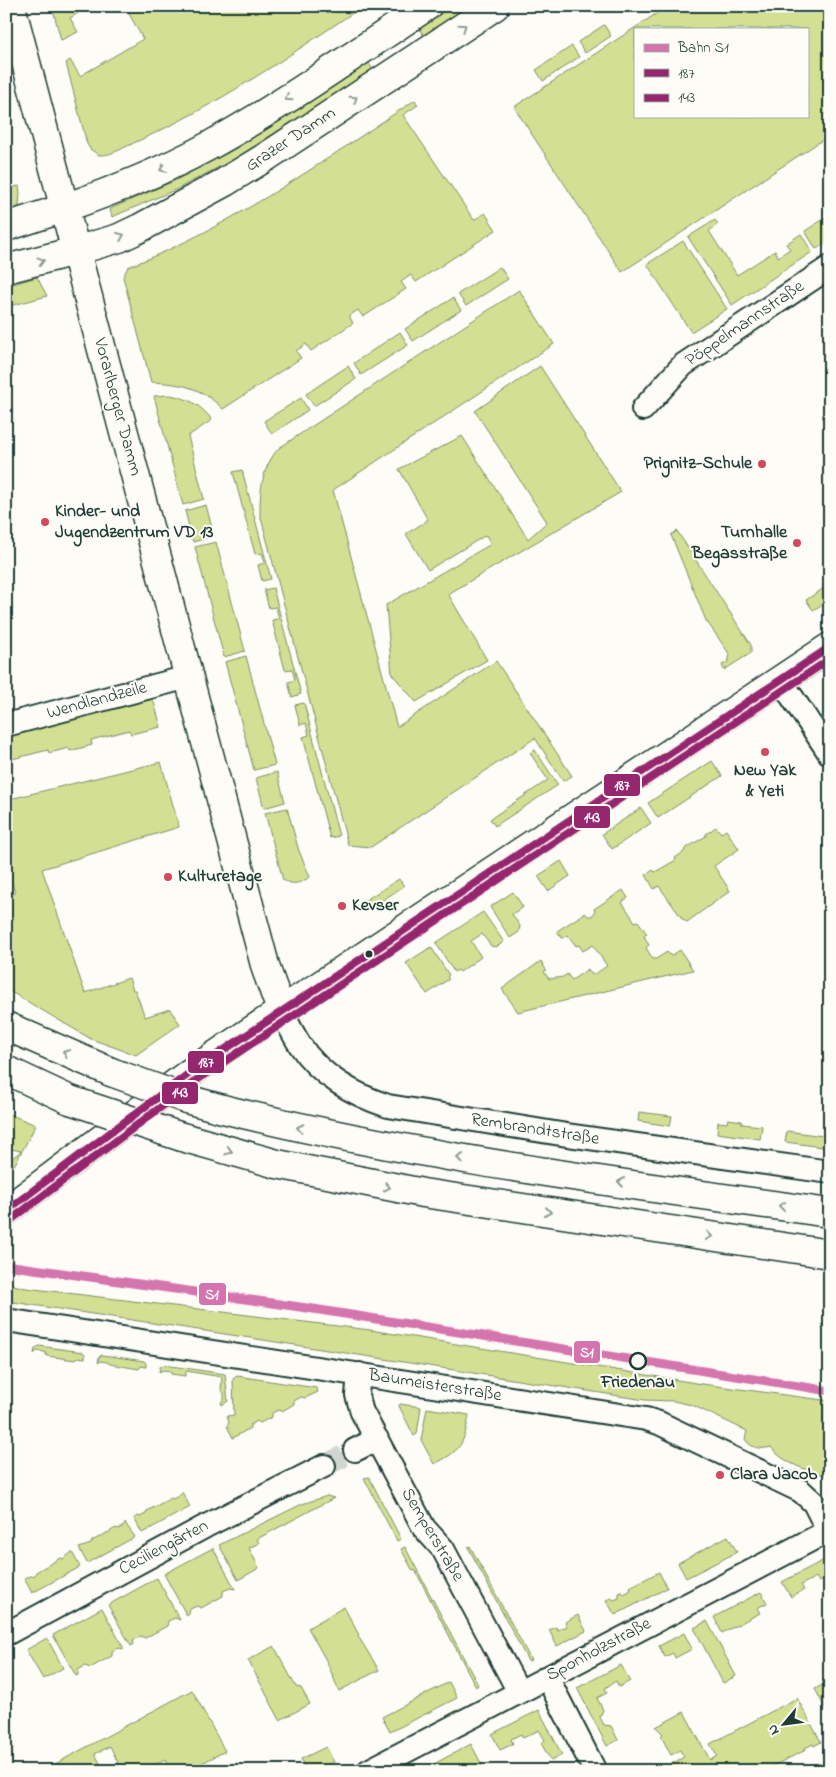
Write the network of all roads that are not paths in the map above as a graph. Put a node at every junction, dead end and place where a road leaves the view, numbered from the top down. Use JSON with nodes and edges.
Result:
{"nodes":[{"id":1,"x":10,"y":6,"type":"edge"},
{"id":2,"x":427,"y":6,"type":"edge"},
{"id":3,"x":495,"y":6,"type":"edge"},
{"id":4,"x":385,"y":34,"type":"junction"},
{"id":5,"x":406,"y":65,"type":"junction"},
{"id":6,"x":64,"y":208,"type":"junction"},
{"id":7,"x":6,"y":227,"type":"edge"},
{"id":8,"x":75,"y":251,"type":"junction"},
{"id":9,"x":830,"y":267,"type":"edge"},
{"id":10,"x":6,"y":269,"type":"edge"},
{"id":11,"x":643,"y":409,"type":"dead end"},
{"id":12,"x":830,"y":647,"type":"edge"},
{"id":13,"x":188,"y":677,"type":"junction"},
{"id":14,"x":780,"y":679,"type":"junction"},
{"id":15,"x":6,"y":725,"type":"edge"},
{"id":16,"x":830,"y":754,"type":"edge"},
{"id":17,"x":281,"y":1010,"type":"junction"},
{"id":18,"x":6,"y":1026,"type":"edge"},
{"id":19,"x":6,"y":1070,"type":"edge"},
{"id":20,"x":830,"y":1172,"type":"edge"},
{"id":21,"x":6,"y":1211,"type":"edge"},
{"id":22,"x":830,"y":1213,"type":"edge"},
{"id":23,"x":830,"y":1254,"type":"edge"},
{"id":24,"x":6,"y":1320,"type":"edge"},
{"id":25,"x":359,"y":1374,"type":"junction"},
{"id":26,"x":377,"y":1439,"type":"junction"},
{"id":27,"x":355,"y":1450,"type":"tunnel mouth"},
{"id":28,"x":324,"y":1466,"type":"tunnel mouth"},
{"id":29,"x":829,"y":1530,"type":"edge"},
{"id":30,"x":6,"y":1634,"type":"edge"},
{"id":31,"x":547,"y":1677,"type":"junction"},
{"id":32,"x":519,"y":1692,"type":"junction"},
{"id":33,"x":368,"y":1771,"type":"edge"},
{"id":34,"x":595,"y":1771,"type":"edge"}],
"edges":[{"from":1,"to":6,"type":"main road","name":"Vorarlberger Damm"},
{"from":2,"to":4,"type":"main road"},
{"from":5,"to":3,"type":"main road","name":"Grazer Damm","one_way":true},
{"from":4,"to":5,"type":"main road"},
{"from":4,"to":6,"type":"main road","one_way":true},
{"from":8,"to":5,"type":"main road","name":"Grazer Damm","one_way":true},
{"from":6,"to":7,"type":"main road"},
{"from":6,"to":8,"type":"main road","name":"Vorarlberger Damm"},
{"from":10,"to":8,"type":"main road","name":"Grazer Damm","one_way":true},
{"from":8,"to":13,"type":"main road","name":"Vorarlberger Damm"},
{"from":9,"to":11,"type":"street","name":"Pöppelmannstraße"},
{"from":12,"to":14,"type":"main road"},
{"from":13,"to":15,"type":"street","name":"Wendlandzeile"},
{"from":13,"to":17,"type":"main road","name":"Vorarlberger Damm"},
{"from":14,"to":16,"type":"street"},
{"from":14,"to":17,"type":"main road"},
{"from":17,"to":20,"type":"street","name":"Rembrandtstraße"},
{"from":17,"to":21,"type":"main road"},
{"from":22,"to":18,"type":"main road","one_way":true,"bridge":true},
{"from":19,"to":23,"type":"main road","one_way":true,"bridge":true},
{"from":24,"to":25,"type":"street","name":"Baumeisterstraße"},
{"from":25,"to":26,"type":"street","name":"Semperstraße"},
{"from":25,"to":29,"type":"street","name":"Baumeisterstraße"},
{"from":26,"to":27,"type":"street"},
{"from":26,"to":32,"type":"street","name":"Semperstraße"},
{"from":28,"to":30,"type":"street","name":"Ceciliengärten"},
{"from":29,"to":31,"type":"street","name":"Sponholzstraße"},
{"from":31,"to":32,"type":"street","name":"Sponholzstraße"},
{"from":31,"to":34,"type":"street"},
{"from":32,"to":33,"type":"street","name":"Sponholzstraße"}]}
